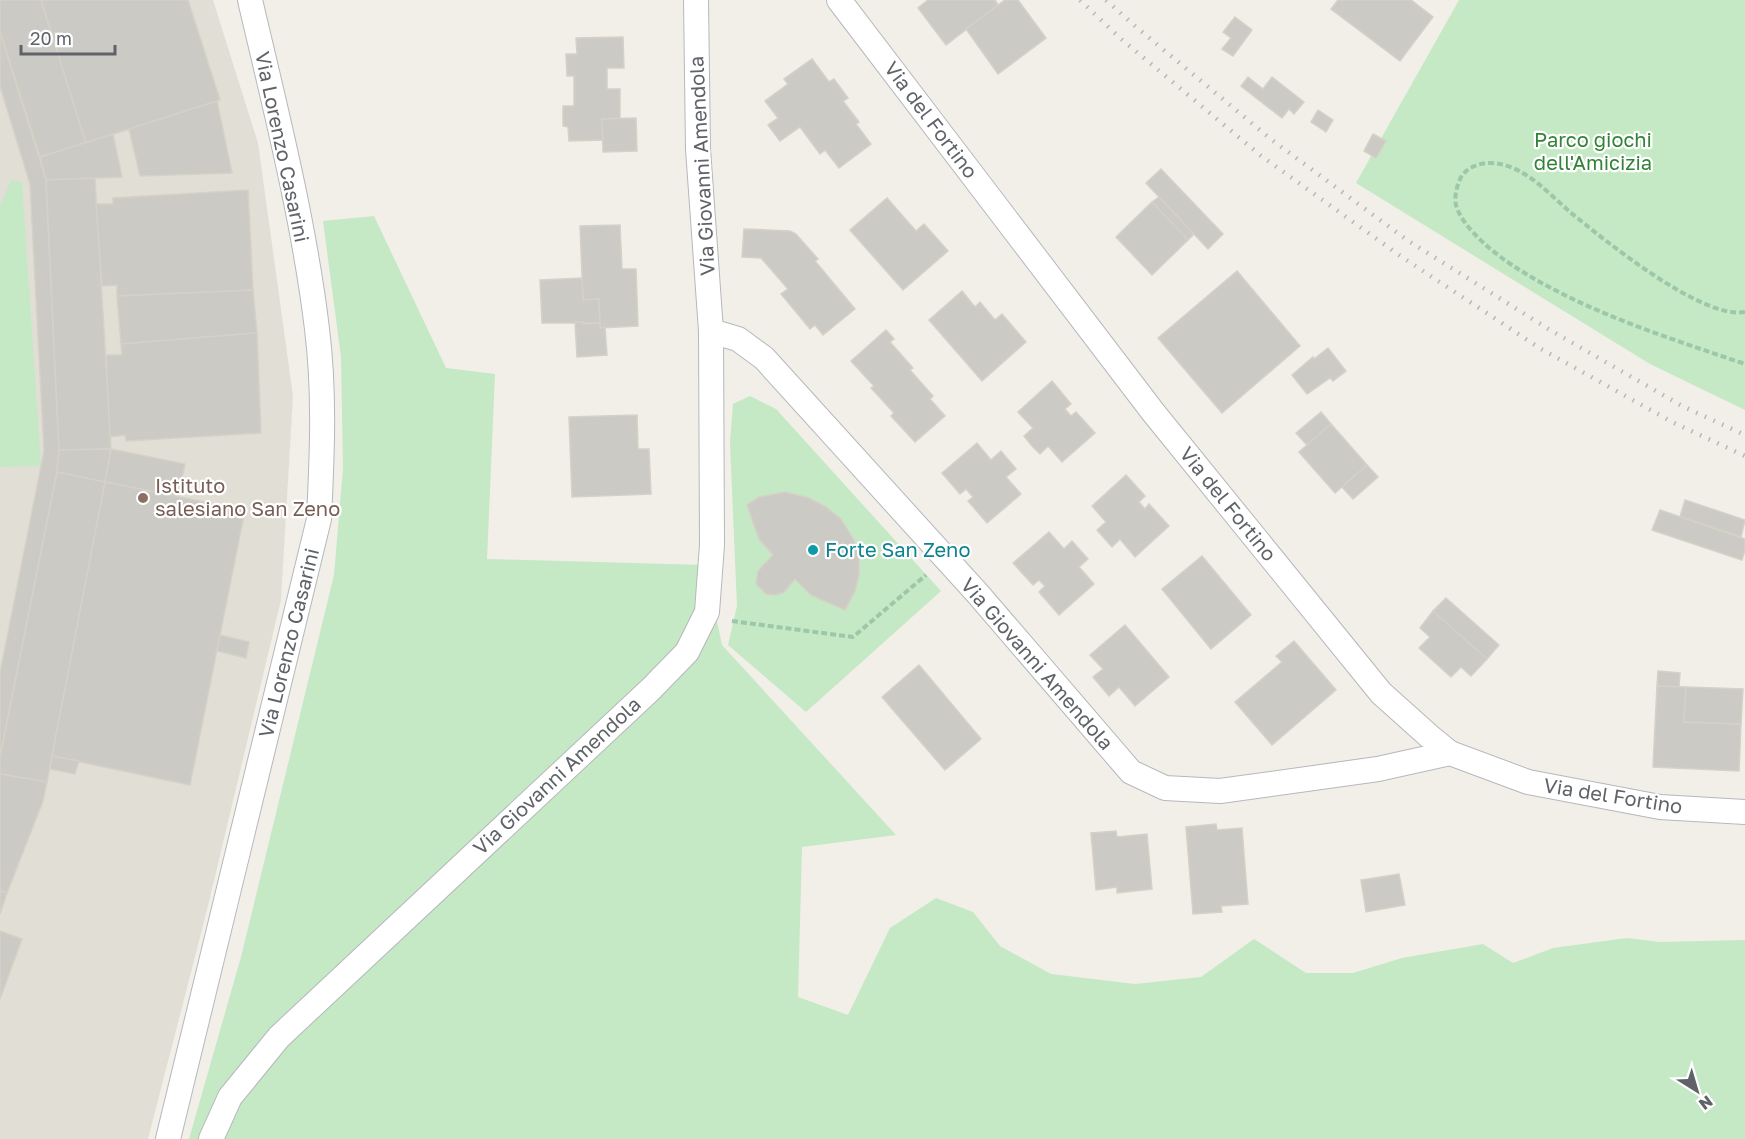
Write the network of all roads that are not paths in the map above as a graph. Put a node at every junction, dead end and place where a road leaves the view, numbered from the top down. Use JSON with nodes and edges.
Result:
{"nodes":[{"id":1,"x":250,"y":0,"type":"edge"},
{"id":2,"x":696,"y":0,"type":"edge"},
{"id":3,"x":839,"y":0,"type":"edge"},
{"id":4,"x":711,"y":331,"type":"junction"},
{"id":5,"x":1450,"y":753,"type":"junction"},
{"id":6,"x":1745,"y":812,"type":"edge"},
{"id":7,"x":168,"y":1139,"type":"edge"},
{"id":8,"x":211,"y":1139,"type":"edge"}],
"edges":[{"from":1,"to":7,"type":"street","name":"Via Lorenzo Casarini"},
{"from":2,"to":4,"type":"street","name":"Via Giovanni Amendola"},
{"from":3,"to":5,"type":"street","name":"Via del Fortino"},
{"from":4,"to":5,"type":"street","name":"Via Giovanni Amendola"},
{"from":4,"to":8,"type":"street","name":"Via Giovanni Amendola"},
{"from":5,"to":6,"type":"street","name":"Via del Fortino"}]}
